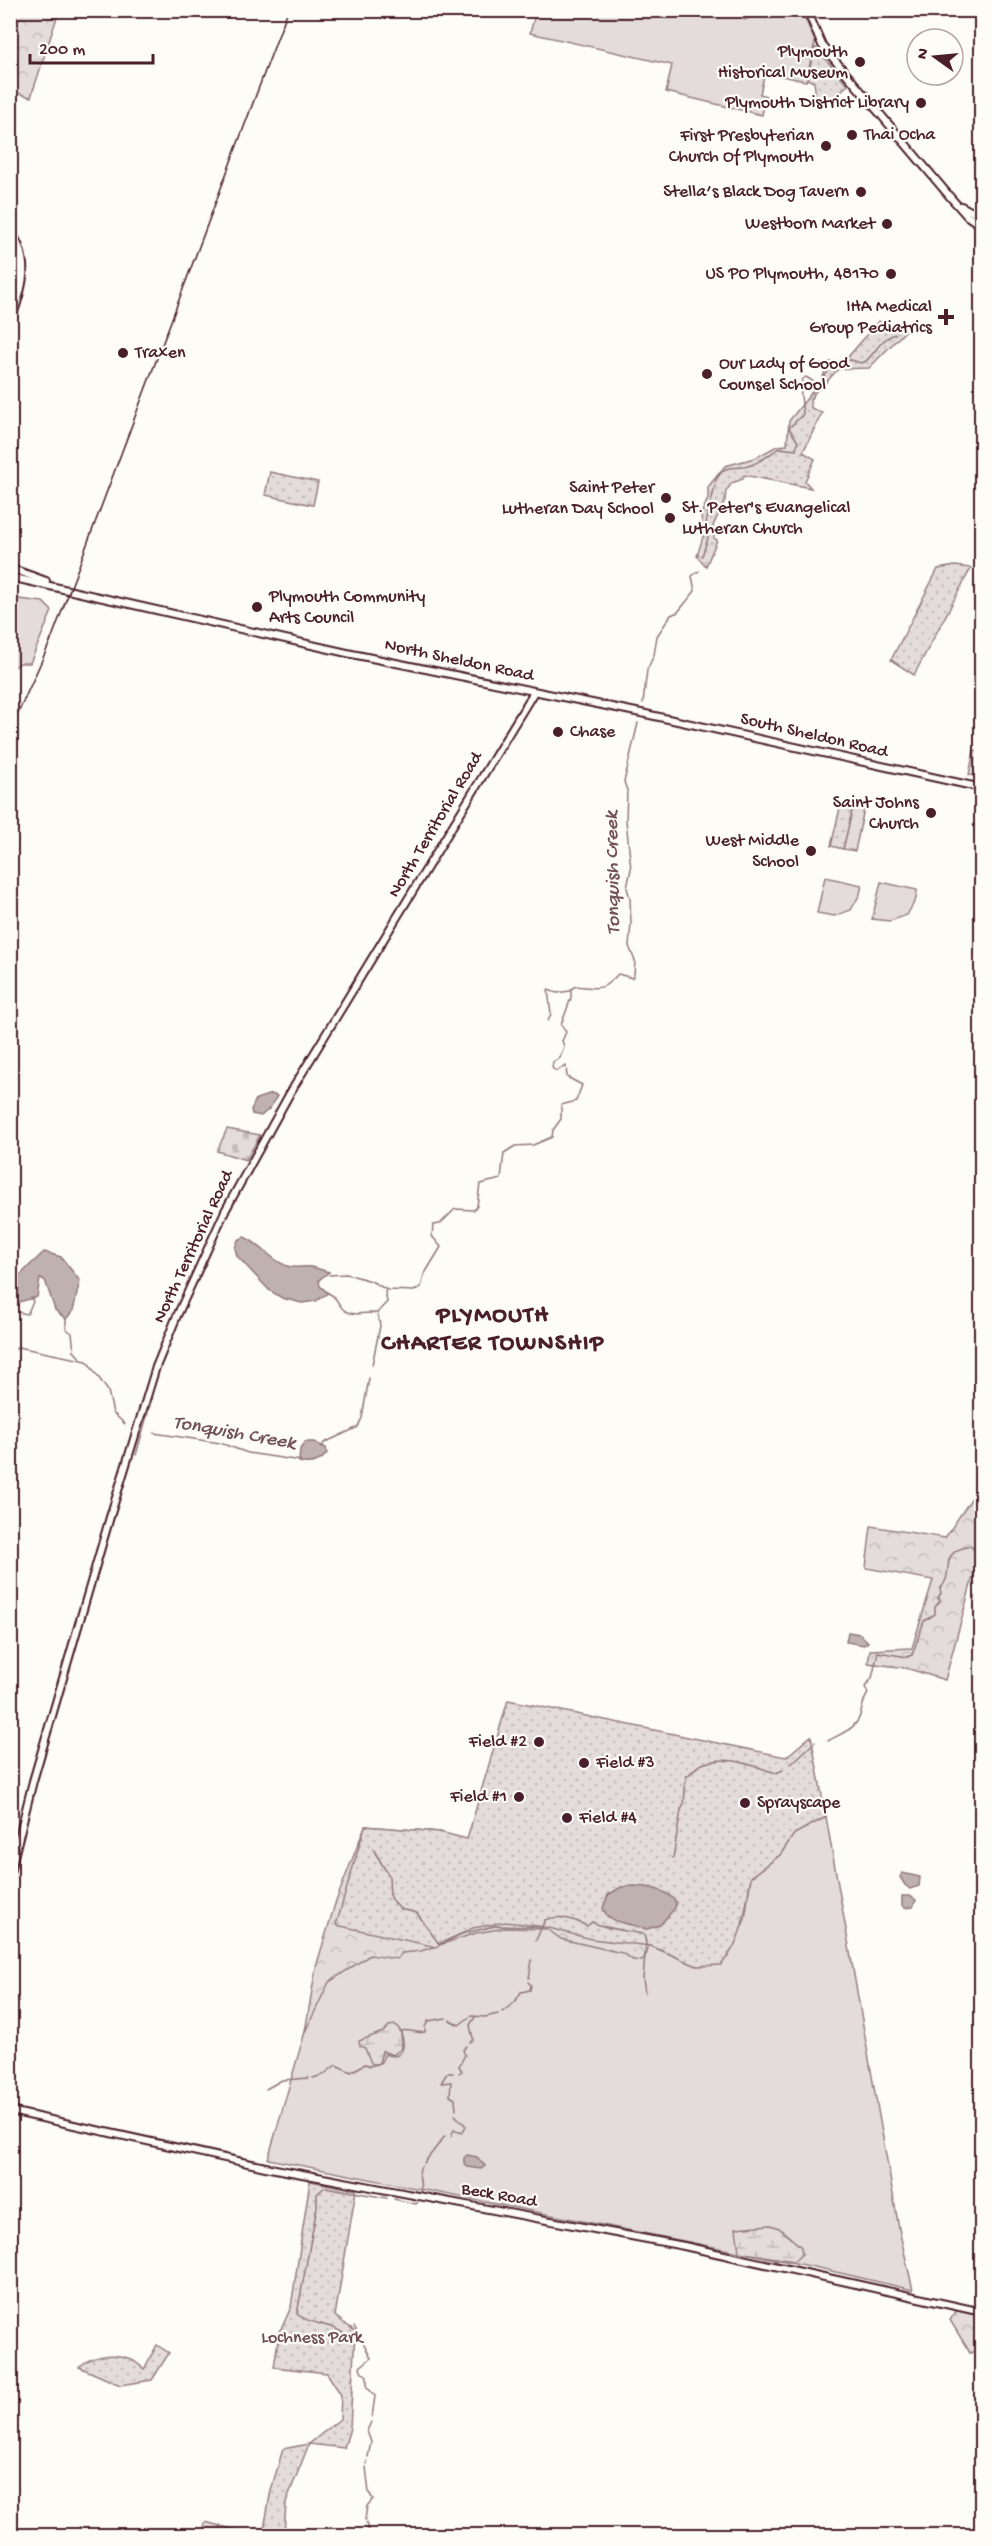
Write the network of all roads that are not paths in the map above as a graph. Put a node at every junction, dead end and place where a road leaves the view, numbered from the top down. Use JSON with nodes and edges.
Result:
{"nodes":[{"id":1,"x":807,"y":10,"type":"edge"},
{"id":2,"x":960,"y":206,"type":"junction"},
{"id":3,"x":981,"y":217,"type":"edge"},
{"id":4,"x":981,"y":226,"type":"edge"},
{"id":5,"x":10,"y":232,"type":"edge"},
{"id":6,"x":10,"y":256,"type":"edge"},
{"id":7,"x":10,"y":286,"type":"edge"},
{"id":8,"x":10,"y":321,"type":"edge"},
{"id":9,"x":10,"y":568,"type":"edge"},
{"id":10,"x":10,"y":577,"type":"edge"},
{"id":11,"x":60,"y":587,"type":"junction"},
{"id":12,"x":534,"y":692,"type":"junction"},
{"id":13,"x":640,"y":713,"type":"joint"},
{"id":14,"x":981,"y":788,"type":"edge"},
{"id":15,"x":10,"y":1873,"type":"edge"},
{"id":16,"x":10,"y":2111,"type":"edge"},
{"id":17,"x":981,"y":2312,"type":"edge"}],
"edges":[{"from":1,"to":2,"type":"main road"},
{"from":2,"to":3,"type":"main road"},
{"from":2,"to":4,"type":"main road"},
{"from":5,"to":8,"type":"highway"},
{"from":6,"to":7,"type":"highway"},
{"from":9,"to":11,"type":"main road","name":"North Sheldon Road"},
{"from":10,"to":11,"type":"main road","name":"North Sheldon Road"},
{"from":11,"to":12,"type":"main road","name":"North Sheldon Road"},
{"from":12,"to":13,"type":"main road","name":"North Sheldon Road"},
{"from":12,"to":15,"type":"main road","name":"North Territorial Road"},
{"from":13,"to":14,"type":"main road","name":"South Sheldon Road"},
{"from":16,"to":17,"type":"main road","name":"Beck Road"}]}
